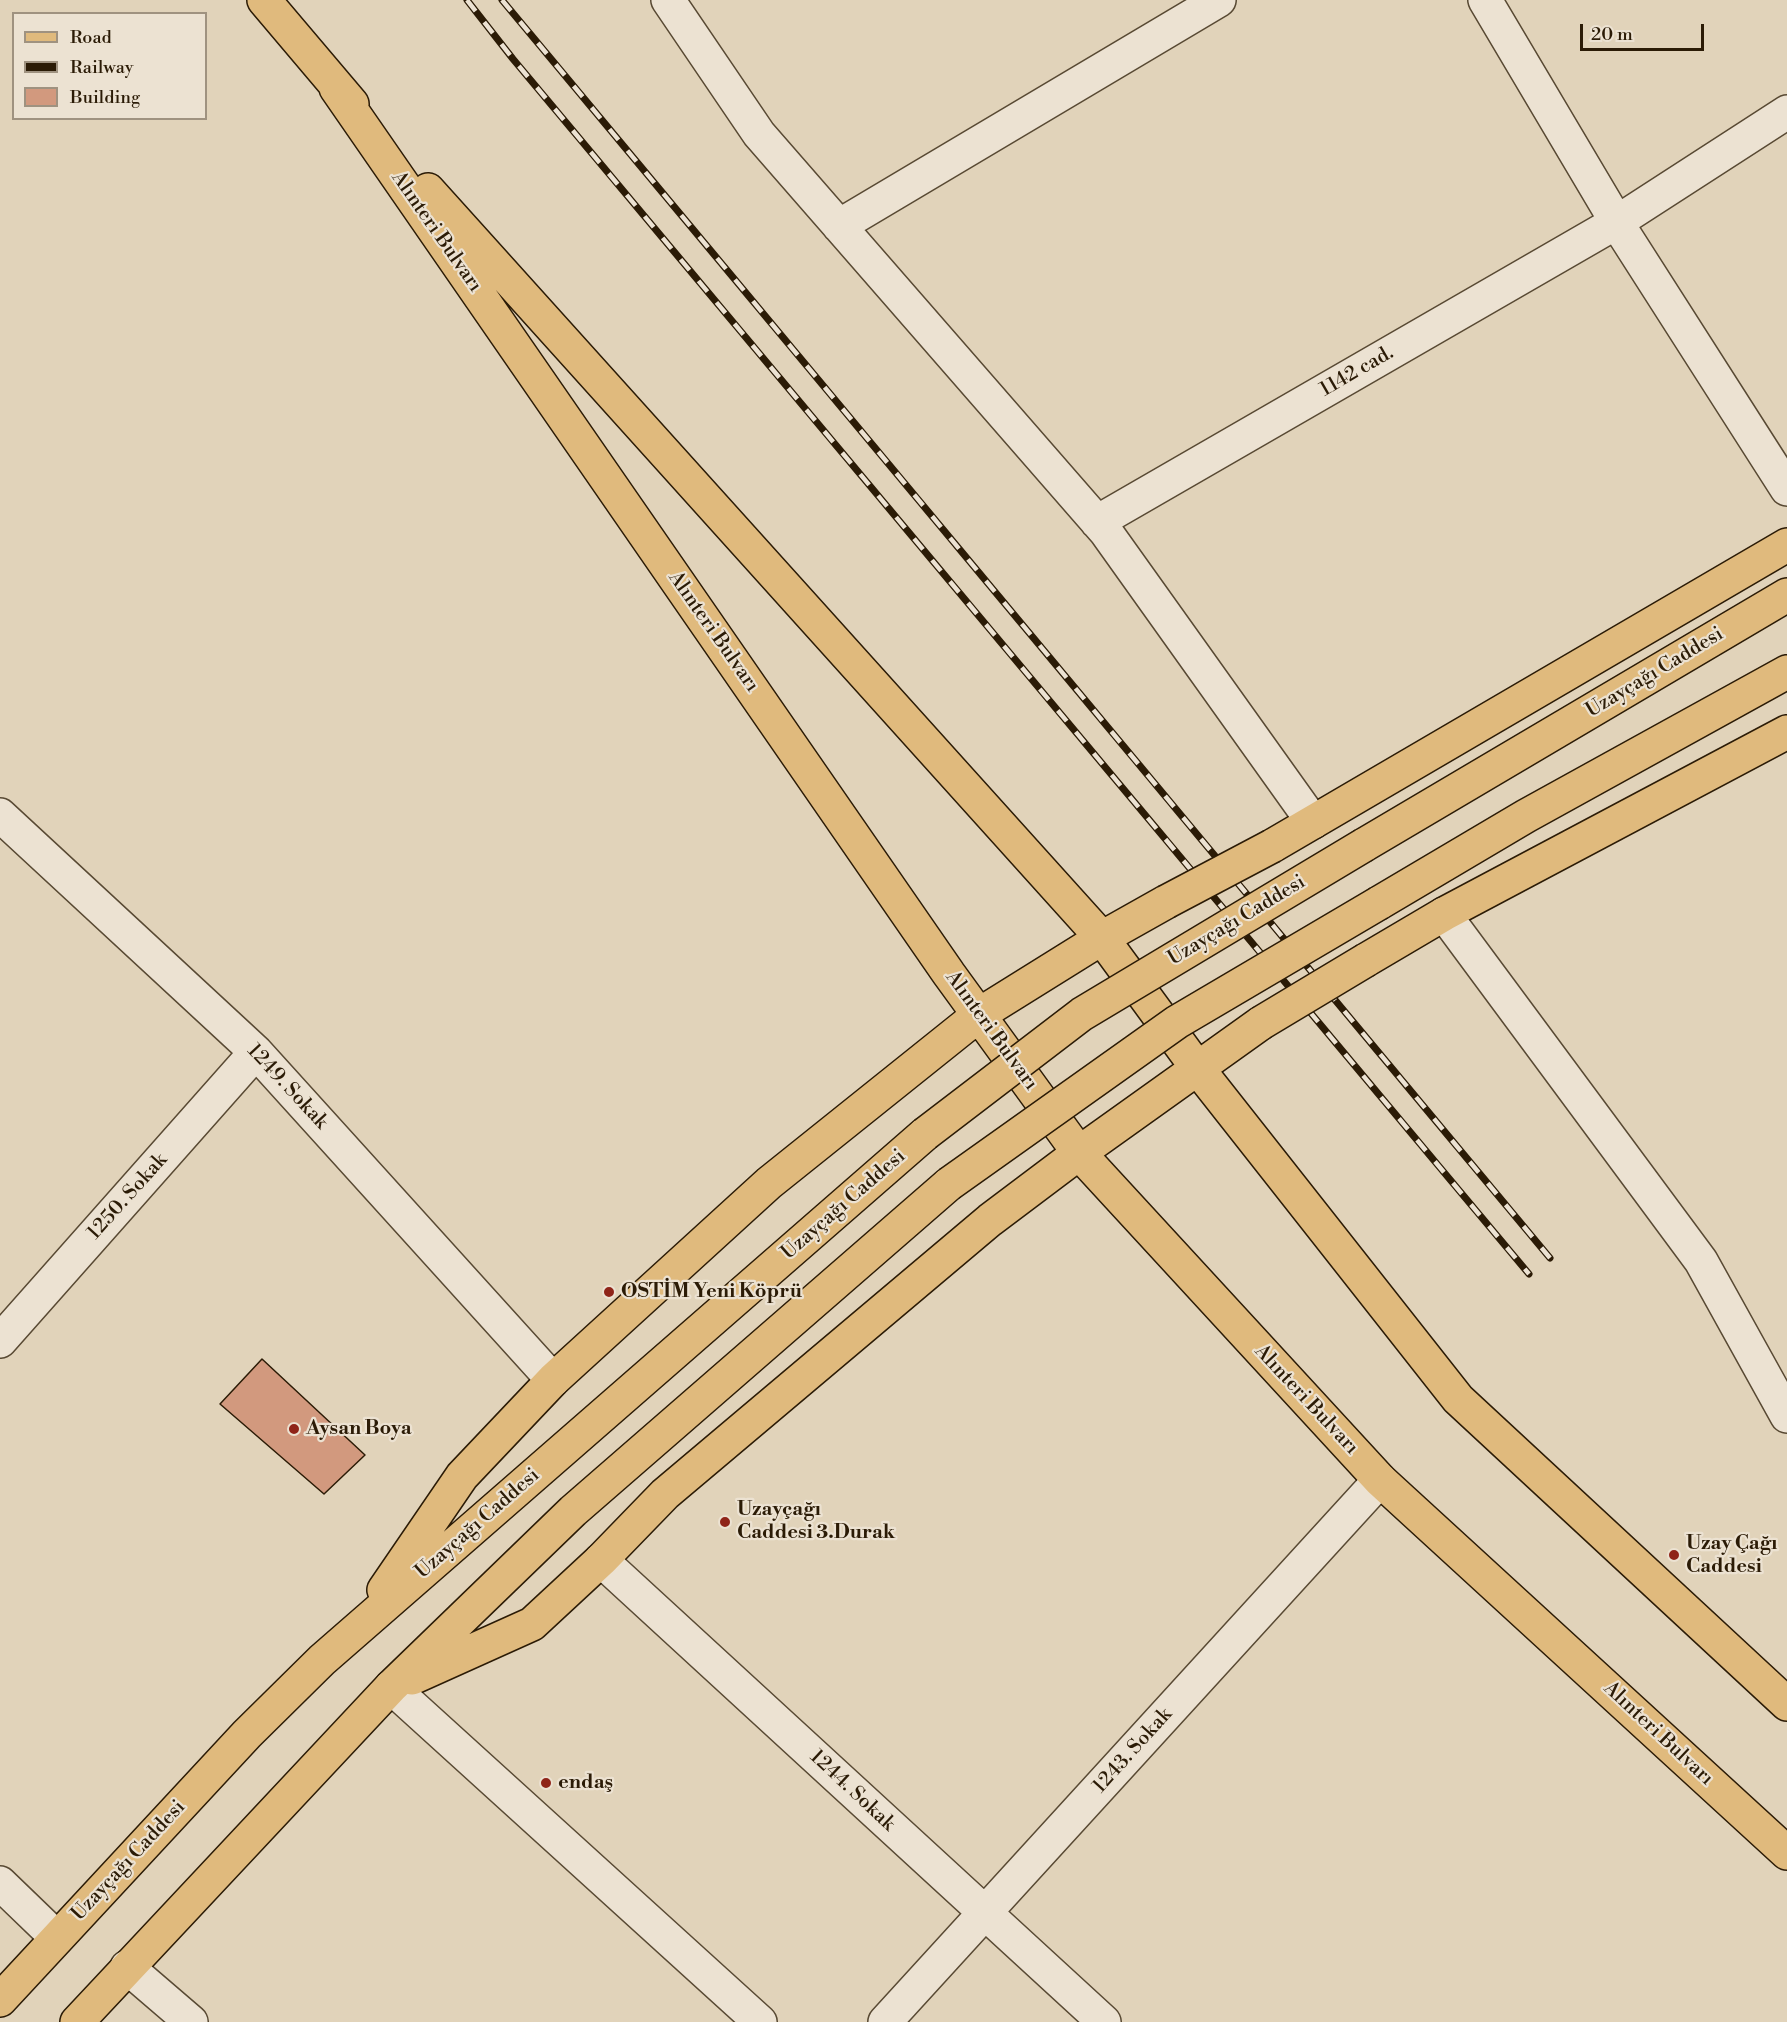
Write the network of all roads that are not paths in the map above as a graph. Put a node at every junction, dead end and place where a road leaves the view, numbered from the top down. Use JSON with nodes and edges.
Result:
{"nodes":[{"id":1,"x":264,"y":0,"type":"edge"},
{"id":2,"x":668,"y":0,"type":"edge"},
{"id":3,"x":1219,"y":0,"type":"edge"},
{"id":4,"x":1485,"y":0,"type":"edge"},
{"id":5,"x":336,"y":88,"type":"junction"},
{"id":6,"x":1787,"y":112,"type":"edge"},
{"id":7,"x":1617,"y":222,"type":"junction"},
{"id":8,"x":839,"y":226,"type":"junction"},
{"id":9,"x":1787,"y":489,"type":"edge"},
{"id":10,"x":1097,"y":522,"type":"junction"},
{"id":11,"x":1787,"y":545,"type":"edge"},
{"id":12,"x":1787,"y":595,"type":"edge"},
{"id":13,"x":1787,"y":672,"type":"edge"},
{"id":14,"x":1787,"y":732,"type":"edge"},
{"id":15,"x":0,"y":815,"type":"edge"},
{"id":16,"x":1313,"y":822,"type":"junction"},
{"id":17,"x":1444,"y":914,"type":"junction"},
{"id":18,"x":1102,"y":938,"type":"junction"},
{"id":19,"x":980,"y":1014,"type":"junction"},
{"id":20,"x":256,"y":1052,"type":"junction"},
{"id":21,"x":1198,"y":1069,"type":"junction"},
{"id":22,"x":1079,"y":1153,"type":"junction"},
{"id":23,"x":0,"y":1341,"type":"edge"},
{"id":24,"x":553,"y":1380,"type":"junction"},
{"id":25,"x":1787,"y":1416,"type":"edge"},
{"id":26,"x":1380,"y":1480,"type":"junction"},
{"id":27,"x":601,"y":1560,"type":"junction"},
{"id":28,"x":357,"y":1628,"type":"junction"},
{"id":29,"x":391,"y":1687,"type":"junction"},
{"id":30,"x":1787,"y":1704,"type":"edge"},
{"id":31,"x":1787,"y":1853,"type":"edge"},
{"id":32,"x":0,"y":1883,"type":"edge"},
{"id":33,"x":986,"y":1914,"type":"junction"},
{"id":34,"x":57,"y":1938,"type":"junction"},
{"id":35,"x":128,"y":1967,"type":"junction"},
{"id":36,"x":0,"y":2000,"type":"edge"},
{"id":37,"x":77,"y":2022,"type":"edge"},
{"id":38,"x":191,"y":2022,"type":"edge"},
{"id":39,"x":760,"y":2022,"type":"edge"},
{"id":40,"x":885,"y":2022,"type":"edge"},
{"id":41,"x":1104,"y":2022,"type":"edge"}],
"edges":[{"from":1,"to":5,"type":"main road","name":"Alınteri Bulvarı"},
{"from":2,"to":8,"type":"street"},
{"from":3,"to":8,"type":"street"},
{"from":4,"to":7,"type":"street"},
{"from":5,"to":18,"type":"main road","name":"Alınteri Bulvarı"},
{"from":5,"to":19,"type":"main road","name":"Alınteri Bulvarı"},
{"from":6,"to":7,"type":"street","name":"1142 cad."},
{"from":7,"to":9,"type":"street"},
{"from":7,"to":10,"type":"street","name":"1142 cad."},
{"from":8,"to":10,"type":"street"},
{"from":10,"to":16,"type":"street"},
{"from":11,"to":16,"type":"main road"},
{"from":12,"to":28,"type":"main road","name":"Uzayçağı Caddesi","bridge":true},
{"from":13,"to":29,"type":"main road","bridge":true},
{"from":14,"to":17,"type":"main road"},
{"from":15,"to":20,"type":"street","name":"1249. Sokak"},
{"from":16,"to":18,"type":"main road","bridge":true},
{"from":17,"to":21,"type":"main road","bridge":true},
{"from":17,"to":25,"type":"street"},
{"from":18,"to":19,"type":"main road"},
{"from":18,"to":21,"type":"main road","name":"Alınteri Bulvarı"},
{"from":19,"to":22,"type":"main road","name":"Alınteri Bulvarı"},
{"from":19,"to":24,"type":"main road"},
{"from":20,"to":23,"type":"street","name":"1250. Sokak"},
{"from":20,"to":24,"type":"street","name":"1249. Sokak"},
{"from":21,"to":22,"type":"main road"},
{"from":21,"to":30,"type":"main road","name":"Alınteri Bulvarı"},
{"from":22,"to":26,"type":"main road","name":"Alınteri Bulvarı"},
{"from":22,"to":27,"type":"main road"},
{"from":24,"to":28,"type":"main road"},
{"from":26,"to":31,"type":"main road","name":"Alınteri Bulvarı"},
{"from":26,"to":33,"type":"street","name":"1243. Sokak"},
{"from":27,"to":29,"type":"main road"},
{"from":27,"to":33,"type":"street","name":"1244. Sokak"},
{"from":28,"to":34,"type":"main road","name":"Uzayçağı Caddesi"},
{"from":29,"to":35,"type":"main road"},
{"from":29,"to":39,"type":"street"},
{"from":32,"to":34,"type":"street"},
{"from":33,"to":40,"type":"street","name":"1243. Sokak"},
{"from":33,"to":41,"type":"street","name":"1244. Sokak"},
{"from":34,"to":36,"type":"main road","name":"Uzayçağı Caddesi"},
{"from":35,"to":37,"type":"main road"},
{"from":35,"to":38,"type":"street"}]}
